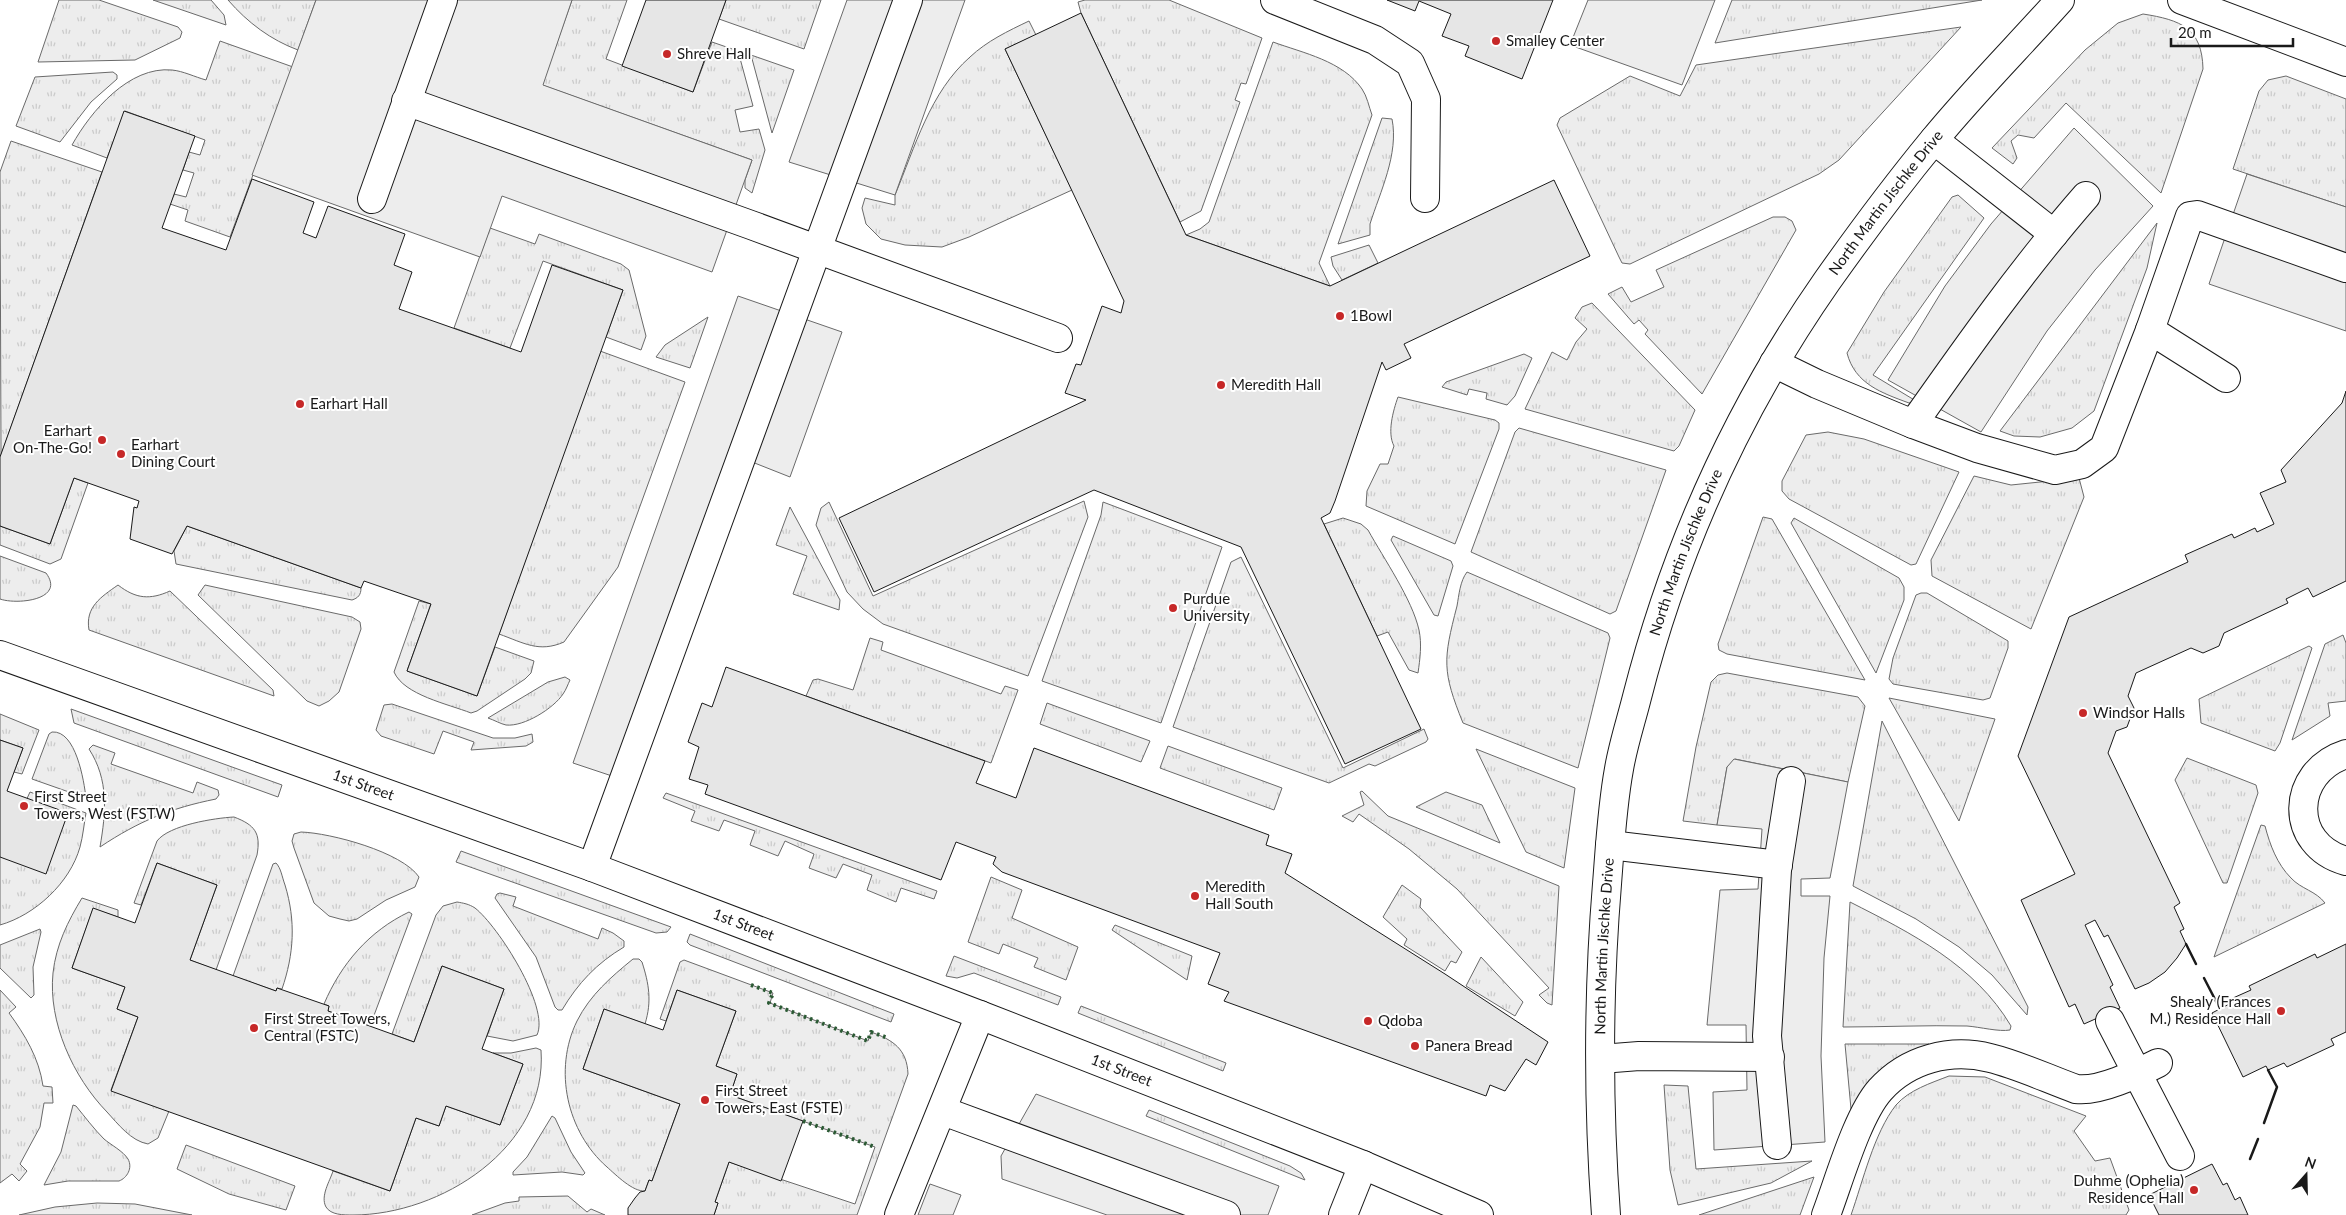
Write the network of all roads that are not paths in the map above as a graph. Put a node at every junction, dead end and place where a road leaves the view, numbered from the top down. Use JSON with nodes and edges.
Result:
{"nodes":[{"id":1,"x":443,"y":0,"type":"edge"},
{"id":2,"x":908,"y":0,"type":"edge"},
{"id":3,"x":1275,"y":0,"type":"edge"},
{"id":4,"x":2060,"y":0,"type":"edge"},
{"id":5,"x":2182,"y":0,"type":"edge"},
{"id":6,"x":2346,"y":62,"type":"edge"},
{"id":7,"x":406,"y":100,"type":"junction"},
{"id":8,"x":1934,"y":140,"type":"junction"},
{"id":9,"x":2086,"y":196,"type":"dead end"},
{"id":10,"x":1425,"y":198,"type":"dead end"},
{"id":11,"x":372,"y":200,"type":"dead end"},
{"id":12,"x":2054,"y":234,"type":"junction"},
{"id":13,"x":817,"y":249,"type":"junction"},
{"id":14,"x":2346,"y":268,"type":"edge"},
{"id":15,"x":2150,"y":330,"type":"junction"},
{"id":16,"x":1058,"y":338,"type":"dead end"},
{"id":17,"x":1774,"y":363,"type":"junction"},
{"id":18,"x":2226,"y":378,"type":"dead end"},
{"id":19,"x":1912,"y":424,"type":"junction"},
{"id":20,"x":0,"y":655,"type":"edge"},
{"id":21,"x":2346,"y":754,"type":"edge"},
{"id":22,"x":1791,"y":781,"type":"dead end"},
{"id":23,"x":1610,"y":845,"type":"junction"},
{"id":24,"x":2346,"y":861,"type":"edge"},
{"id":25,"x":1778,"y":864,"type":"junction"},
{"id":26,"x":592,"y":867,"type":"junction"},
{"id":27,"x":980,"y":1015,"type":"junction"},
{"id":28,"x":2110,"y":1021,"type":"dead end"},
{"id":29,"x":1770,"y":1057,"type":"junction"},
{"id":30,"x":1600,"y":1058,"type":"junction"},
{"id":31,"x":2147,"y":1068,"type":"junction"},
{"id":32,"x":943,"y":1111,"type":"junction"},
{"id":33,"x":1777,"y":1145,"type":"dead end"},
{"id":34,"x":2180,"y":1156,"type":"dead end"},
{"id":35,"x":1363,"y":1165,"type":"junction"},
{"id":36,"x":899,"y":1215,"type":"edge"},
{"id":37,"x":1226,"y":1215,"type":"edge"},
{"id":38,"x":1343,"y":1215,"type":"edge"},
{"id":39,"x":1479,"y":1215,"type":"edge"},
{"id":40,"x":1606,"y":1215,"type":"edge"},
{"id":41,"x":1826,"y":1215,"type":"edge"}],
"edges":[{"from":1,"to":7,"type":"street"},
{"from":2,"to":13,"type":"street"},
{"from":3,"to":10,"type":"street"},
{"from":4,"to":8,"type":"street","name":"North Martin Jischke Drive"},
{"from":5,"to":6,"type":"street"},
{"from":7,"to":11,"type":"street"},
{"from":7,"to":13,"type":"street"},
{"from":8,"to":12,"type":"street"},
{"from":8,"to":17,"type":"street","name":"North Martin Jischke Drive"},
{"from":9,"to":12,"type":"street"},
{"from":12,"to":19,"type":"street"},
{"from":13,"to":16,"type":"street"},
{"from":13,"to":26,"type":"street"},
{"from":14,"to":15,"type":"street"},
{"from":15,"to":18,"type":"street"},
{"from":15,"to":19,"type":"street"},
{"from":17,"to":19,"type":"street"},
{"from":17,"to":23,"type":"street","name":"North Martin Jischke Drive"},
{"from":20,"to":26,"type":"street","name":"1st Street"},
{"from":21,"to":24,"type":"street"},
{"from":22,"to":25,"type":"street"},
{"from":23,"to":25,"type":"street"},
{"from":23,"to":30,"type":"street","name":"North Martin Jischke Drive"},
{"from":25,"to":29,"type":"street"},
{"from":26,"to":27,"type":"street","name":"1st Street"},
{"from":27,"to":32,"type":"street"},
{"from":27,"to":35,"type":"street","name":"1st Street"},
{"from":28,"to":31,"type":"street"},
{"from":29,"to":30,"type":"street"},
{"from":29,"to":33,"type":"street"},
{"from":30,"to":40,"type":"street","name":"North Martin Jischke Drive"},
{"from":31,"to":34,"type":"street"},
{"from":31,"to":41,"type":"street"},
{"from":32,"to":36,"type":"street"},
{"from":32,"to":37,"type":"street"},
{"from":35,"to":38,"type":"street"},
{"from":35,"to":39,"type":"street","name":"1st Street"}]}
